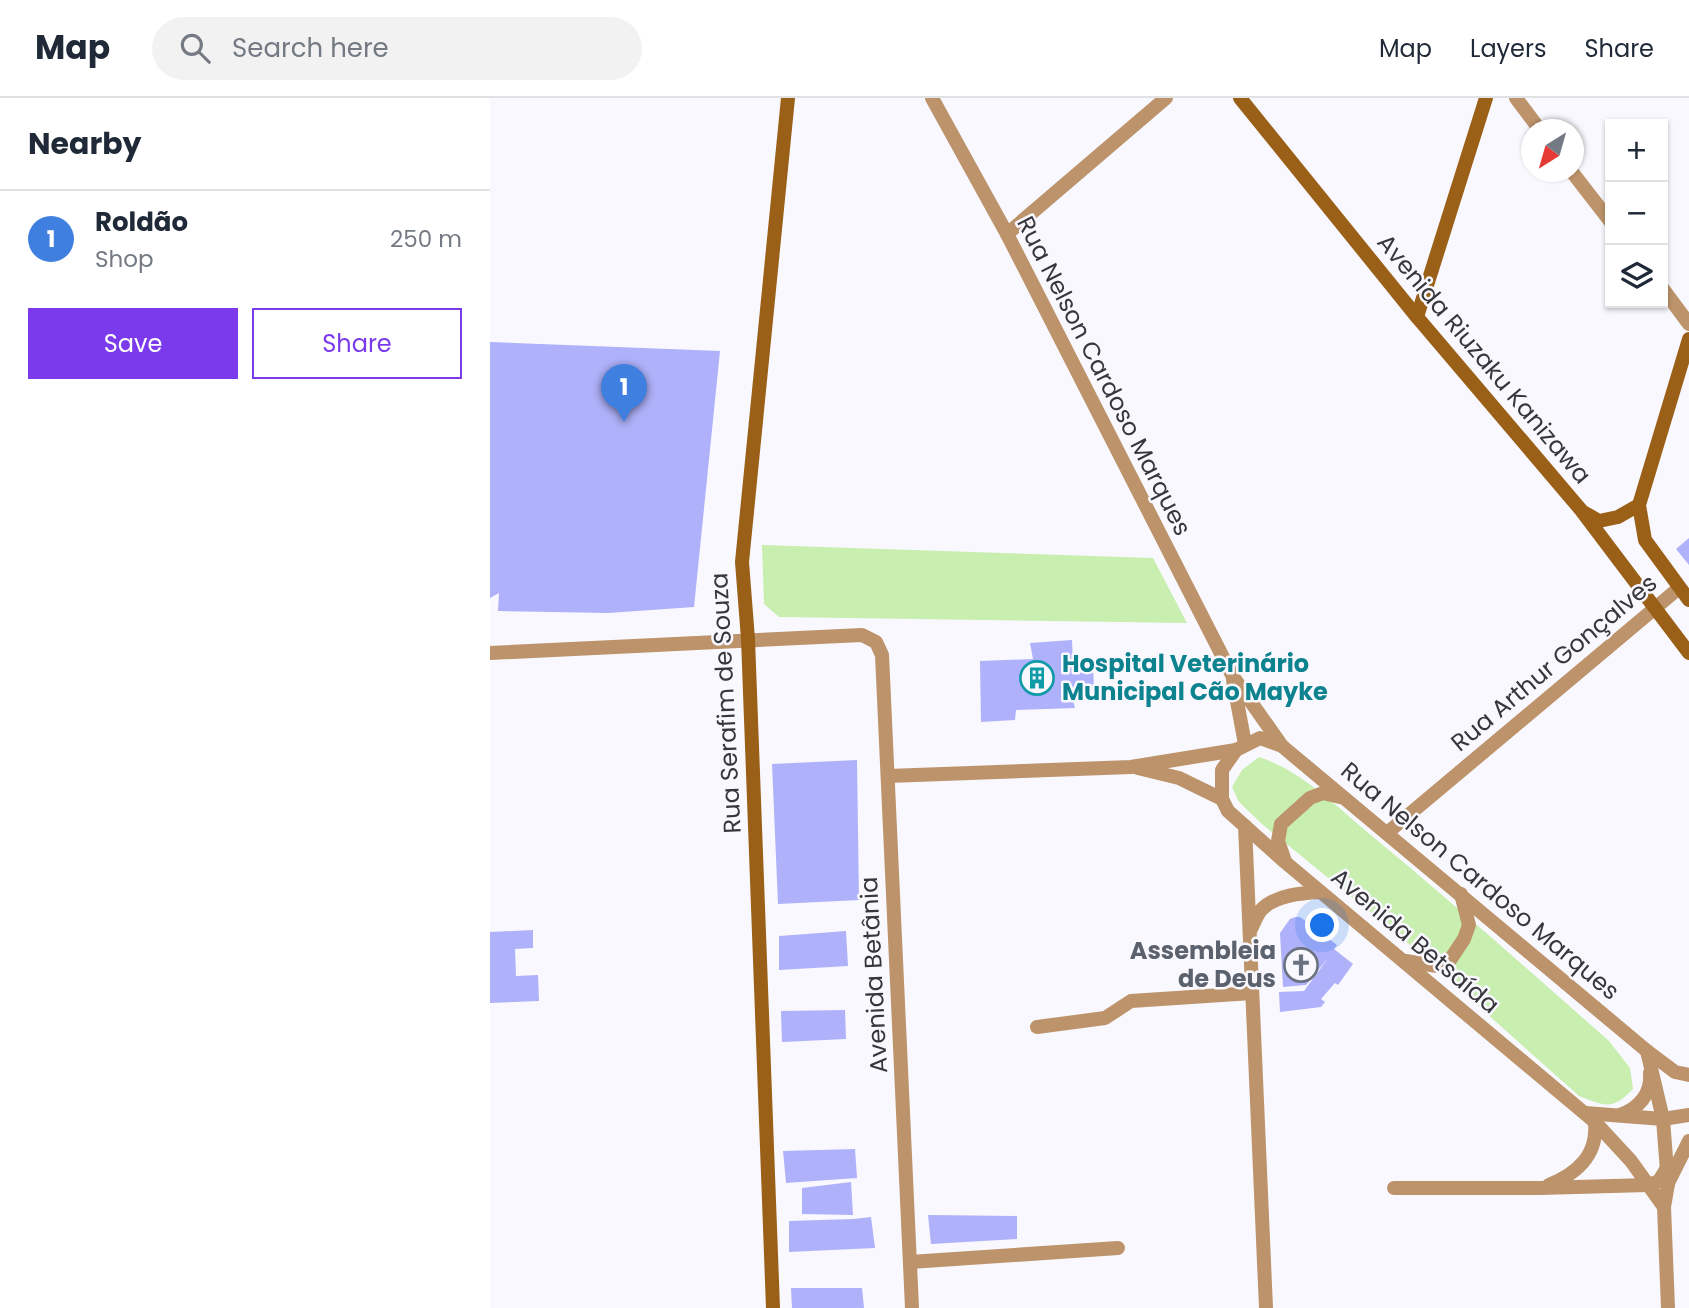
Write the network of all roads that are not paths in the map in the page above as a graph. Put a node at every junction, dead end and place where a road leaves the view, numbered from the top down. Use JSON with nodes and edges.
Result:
{"nodes":[{"id":1,"x":788,"y":98,"type":"edge"},
{"id":2,"x":932,"y":98,"type":"edge"},
{"id":3,"x":1166,"y":98,"type":"edge"},
{"id":4,"x":1240,"y":98,"type":"edge"},
{"id":5,"x":1486,"y":98,"type":"edge"},
{"id":6,"x":1516,"y":98,"type":"edge"},
{"id":7,"x":1532,"y":119,"type":"edge"},
{"id":8,"x":1580,"y":182,"type":"edge"},
{"id":9,"x":1605,"y":215,"type":"edge"},
{"id":10,"x":1007,"y":234,"type":"junction"},
{"id":11,"x":1668,"y":296,"type":"edge"},
{"id":12,"x":1417,"y":317,"type":"junction"},
{"id":13,"x":1689,"y":324,"type":"edge"},
{"id":14,"x":1689,"y":339,"type":"edge"},
{"id":15,"x":1639,"y":505,"type":"junction"},
{"id":16,"x":1581,"y":510,"type":"junction"},
{"id":17,"x":1679,"y":588,"type":"junction"},
{"id":18,"x":1689,"y":600,"type":"edge"},
{"id":19,"x":1653,"y":608,"type":"junction"},
{"id":20,"x":748,"y":639,"type":"junction"},
{"id":21,"x":490,"y":653,"type":"edge"},
{"id":22,"x":1689,"y":653,"type":"edge"},
{"id":23,"x":1232,"y":675,"type":"junction"},
{"id":24,"x":1282,"y":746,"type":"junction"},
{"id":25,"x":1240,"y":747,"type":"junction"},
{"id":26,"x":1131,"y":767,"type":"junction"},
{"id":27,"x":888,"y":776,"type":"junction"},
{"id":28,"x":1345,"y":798,"type":"junction"},
{"id":29,"x":1222,"y":799,"type":"junction"},
{"id":30,"x":1245,"y":826,"type":"junction"},
{"id":31,"x":1387,"y":833,"type":"junction"},
{"id":32,"x":1285,"y":862,"type":"junction"},
{"id":33,"x":1320,"y":892,"type":"junction"},
{"id":34,"x":1461,"y":894,"type":"junction"},
{"id":35,"x":1250,"y":930,"type":"junction"},
{"id":36,"x":1405,"y":961,"type":"junction"},
{"id":37,"x":1252,"y":993,"type":"junction"},
{"id":38,"x":1037,"y":1027,"type":"dead end"},
{"id":39,"x":1647,"y":1051,"type":"junction"},
{"id":40,"x":1689,"y":1075,"type":"edge"},
{"id":41,"x":1689,"y":1115,"type":"edge"},
{"id":42,"x":1616,"y":1116,"type":"junction"},
{"id":43,"x":1590,"y":1117,"type":"junction"},
{"id":44,"x":1663,"y":1119,"type":"junction"},
{"id":45,"x":1689,"y":1141,"type":"edge"},
{"id":46,"x":1667,"y":1168,"type":"junction"},
{"id":47,"x":1668,"y":1184,"type":"junction"},
{"id":48,"x":1648,"y":1185,"type":"junction"},
{"id":49,"x":1394,"y":1188,"type":"dead end"},
{"id":50,"x":1540,"y":1188,"type":"junction"},
{"id":51,"x":1664,"y":1207,"type":"junction"},
{"id":52,"x":1118,"y":1248,"type":"dead end"},
{"id":53,"x":910,"y":1262,"type":"junction"},
{"id":54,"x":773,"y":1308,"type":"edge"},
{"id":55,"x":912,"y":1308,"type":"edge"},
{"id":56,"x":1266,"y":1308,"type":"edge"},
{"id":57,"x":1668,"y":1308,"type":"edge"}],
"edges":[{"from":1,"to":20,"type":"street","name":"Rua Serafim de Souza"},
{"from":2,"to":10,"type":"street","name":"Rua Nelson Cardoso Marques"},
{"from":3,"to":10,"type":"street"},
{"from":4,"to":12,"type":"street","name":"Avenida Riuzaku Kanizawa"},
{"from":5,"to":12,"type":"street"},
{"from":6,"to":7,"type":"street"},
{"from":8,"to":9,"type":"street"},
{"from":10,"to":23,"type":"street","name":"Rua Nelson Cardoso Marques"},
{"from":11,"to":13,"type":"street"},
{"from":12,"to":16,"type":"street","name":"Avenida Riuzaku Kanizawa"},
{"from":14,"to":15,"type":"street","name":"Rua Arthur Gonçalves"},
{"from":15,"to":16,"type":"street"},
{"from":15,"to":17,"type":"street","name":"Rua Arthur Gonçalves"},
{"from":16,"to":19,"type":"street","name":"Avenida Riuzaku Kanizawa"},
{"from":17,"to":18,"type":"street"},
{"from":17,"to":19,"type":"street","name":"Rua Arthur Gonçalves"},
{"from":19,"to":22,"type":"street","name":"Avenida Riuzaku Kanizawa"},
{"from":19,"to":31,"type":"street","name":"Rua Arthur Gonçalves"},
{"from":20,"to":21,"type":"street"},
{"from":20,"to":27,"type":"street","name":"Avenida Betânia"},
{"from":20,"to":54,"type":"street","name":"Rua Serafim de Souza"},
{"from":23,"to":24,"type":"street","name":"Rua Nelson Cardoso Marques"},
{"from":23,"to":25,"type":"street","name":"Rua Nelson Cardoso Marques"},
{"from":24,"to":25,"type":"street"},
{"from":24,"to":28,"type":"street","name":"Rua Nelson Cardoso Marques"},
{"from":25,"to":26,"type":"street","name":"Avenida Betsaída"},
{"from":25,"to":29,"type":"street"},
{"from":26,"to":27,"type":"street","name":"Avenida Betsaída"},
{"from":26,"to":29,"type":"street","name":"Avenida Betsaída"},
{"from":27,"to":53,"type":"street","name":"Avenida Betânia"},
{"from":28,"to":31,"type":"street","name":"Rua Nelson Cardoso Marques"},
{"from":28,"to":32,"type":"street"},
{"from":29,"to":30,"type":"street","name":"Avenida Betsaída"},
{"from":30,"to":32,"type":"street","name":"Avenida Betsaída"},
{"from":30,"to":35,"type":"street"},
{"from":31,"to":34,"type":"street","name":"Rua Nelson Cardoso Marques"},
{"from":32,"to":33,"type":"street","name":"Avenida Betsaída"},
{"from":33,"to":35,"type":"street"},
{"from":33,"to":36,"type":"street","name":"Avenida Betsaída"},
{"from":34,"to":36,"type":"street"},
{"from":34,"to":39,"type":"street","name":"Rua Nelson Cardoso Marques"},
{"from":35,"to":37,"type":"street"},
{"from":36,"to":43,"type":"street","name":"Avenida Betsaída"},
{"from":37,"to":38,"type":"street"},
{"from":37,"to":56,"type":"street"},
{"from":39,"to":40,"type":"street","name":"Rua Nelson Cardoso Marques"},
{"from":39,"to":42,"type":"street"},
{"from":39,"to":44,"type":"street"},
{"from":41,"to":44,"type":"street"},
{"from":42,"to":43,"type":"street"},
{"from":42,"to":44,"type":"street"},
{"from":43,"to":48,"type":"street","name":"Avenida Betsaída"},
{"from":43,"to":50,"type":"street"},
{"from":44,"to":46,"type":"street"},
{"from":45,"to":47,"type":"street"},
{"from":46,"to":47,"type":"street"},
{"from":46,"to":48,"type":"street"},
{"from":47,"to":51,"type":"street"},
{"from":48,"to":50,"type":"street"},
{"from":48,"to":51,"type":"street","name":"Avenida Betsaída"},
{"from":49,"to":50,"type":"street"},
{"from":51,"to":57,"type":"street"},
{"from":52,"to":53,"type":"street"},
{"from":53,"to":55,"type":"street","name":"Avenida Betânia"}]}
